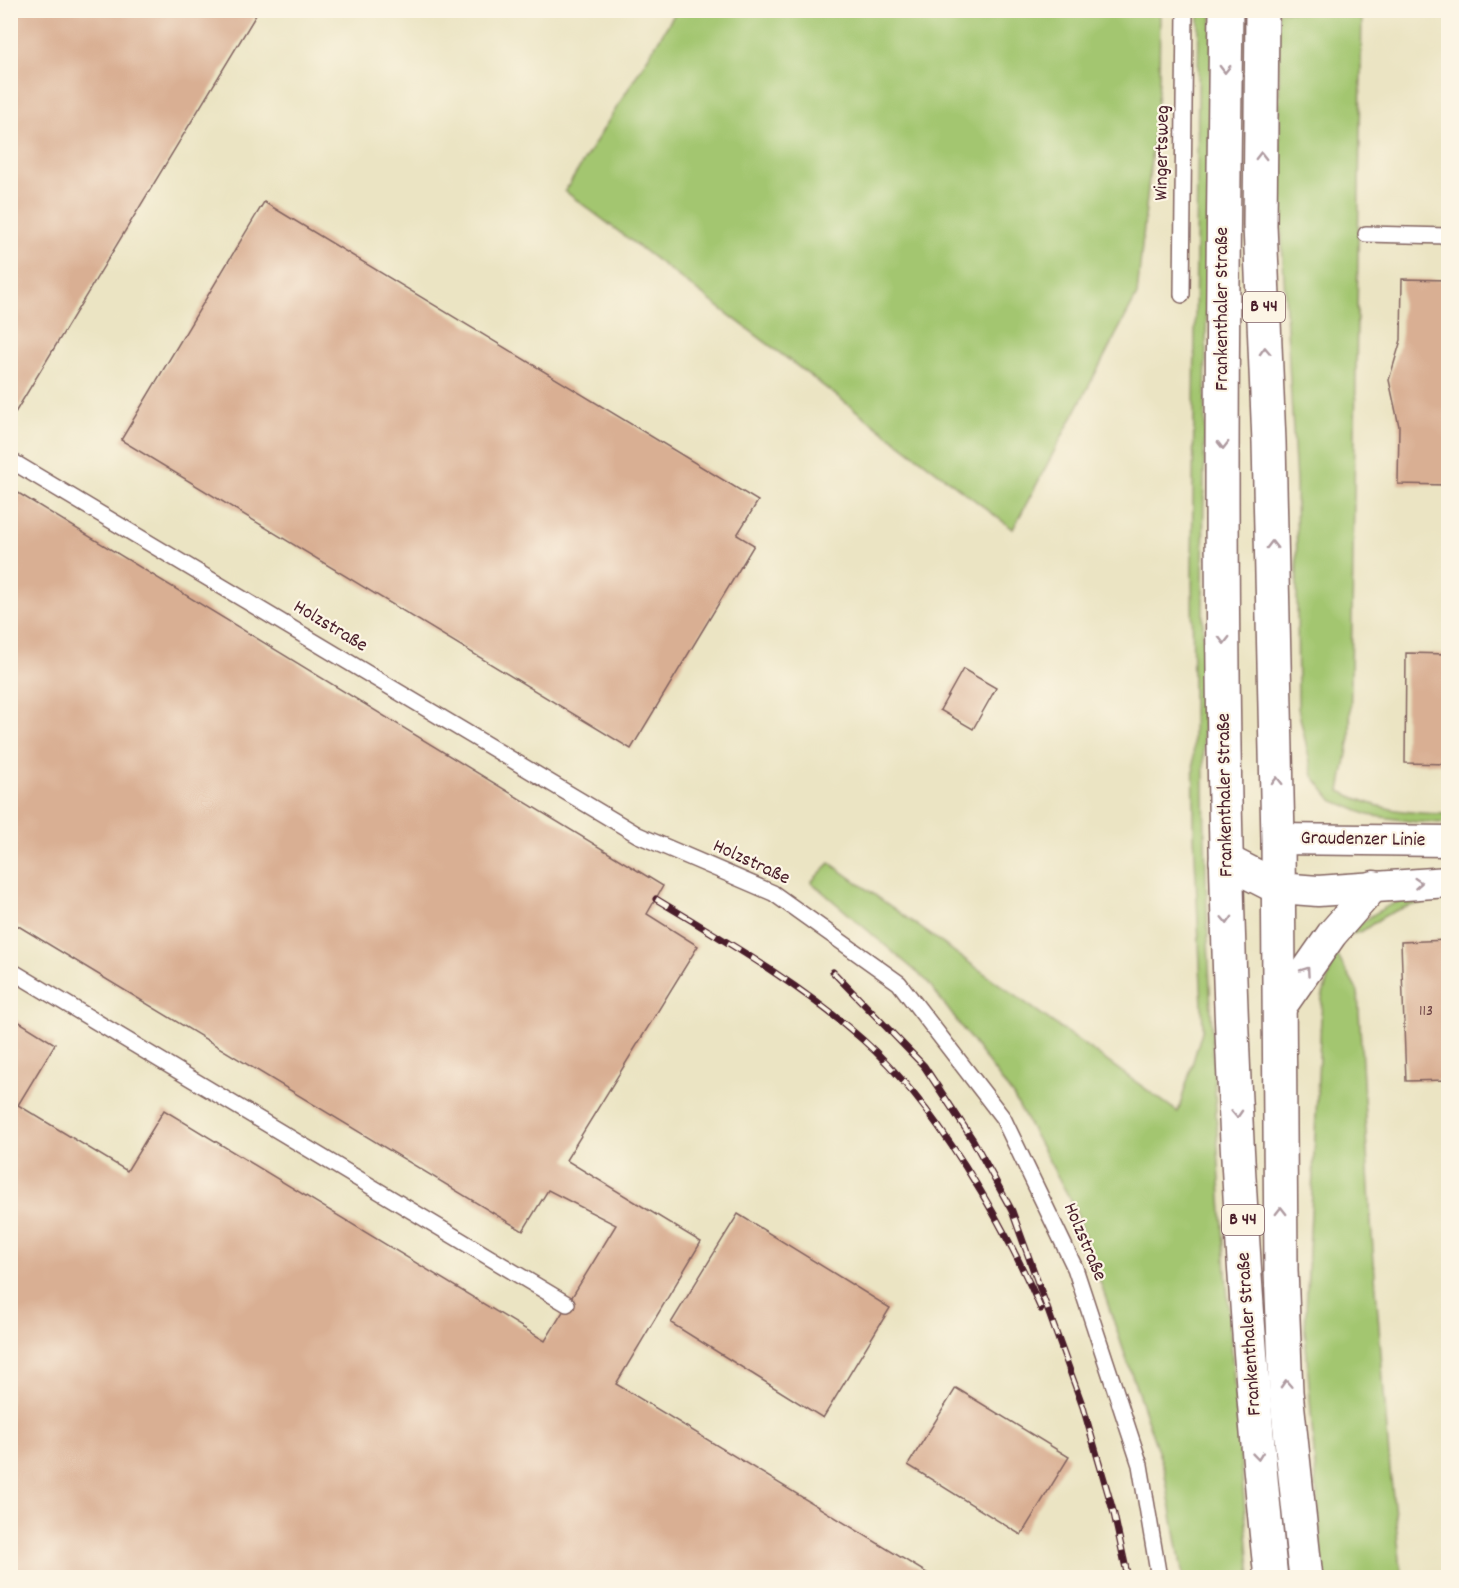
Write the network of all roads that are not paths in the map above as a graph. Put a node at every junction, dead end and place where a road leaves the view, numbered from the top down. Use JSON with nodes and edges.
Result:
{"nodes":[{"id":1,"x":1185,"y":10,"type":"edge"},
{"id":2,"x":1226,"y":10,"type":"edge"},
{"id":3,"x":1262,"y":10,"type":"edge"},
{"id":4,"x":1366,"y":234,"type":"dead end"},
{"id":5,"x":1449,"y":236,"type":"edge"},
{"id":6,"x":1182,"y":295,"type":"dead end"},
{"id":7,"x":10,"y":460,"type":"edge"},
{"id":8,"x":1278,"y":839,"type":"junction"},
{"id":9,"x":1449,"y":841,"type":"edge"},
{"id":10,"x":1226,"y":861,"type":"junction"},
{"id":11,"x":1449,"y":882,"type":"edge"},
{"id":12,"x":1374,"y":886,"type":"junction"},
{"id":13,"x":1279,"y":888,"type":"junction"},
{"id":14,"x":10,"y":970,"type":"edge"},
{"id":15,"x":1281,"y":1007,"type":"junction"},
{"id":16,"x":567,"y":1304,"type":"dead end"},
{"id":17,"x":1159,"y":1578,"type":"edge"},
{"id":18,"x":1270,"y":1578,"type":"edge"},
{"id":19,"x":1306,"y":1578,"type":"edge"}],
"edges":[{"from":1,"to":6,"type":"lane","name":"Wingertsweg"},
{"from":2,"to":10,"type":"main road","name":"Frankenthaler Straße","number":"B 44","one_way":true},
{"from":8,"to":3,"type":"main road","name":"Frankenthaler Straße","number":"B 44","one_way":true},
{"from":4,"to":5,"type":"lane"},
{"from":7,"to":17,"type":"lane","name":"Holzstraße"},
{"from":8,"to":9,"type":"street","name":"Graudenzer Linie"},
{"from":8,"to":10,"type":"main road"},
{"from":8,"to":13,"type":"main road","name":"Frankenthaler Straße","number":"B 44"},
{"from":10,"to":13,"type":"main road"},
{"from":10,"to":18,"type":"main road","name":"Frankenthaler Straße","number":"B 44","one_way":true},
{"from":12,"to":11,"type":"street","one_way":true},
{"from":12,"to":13,"type":"street"},
{"from":15,"to":12,"type":"street","one_way":true},
{"from":13,"to":15,"type":"main road","name":"Frankenthaler Straße","number":"B 44"},
{"from":14,"to":16,"type":"lane"},
{"from":19,"to":15,"type":"main road","name":"Frankenthaler Straße","number":"B 44","one_way":true}]}
